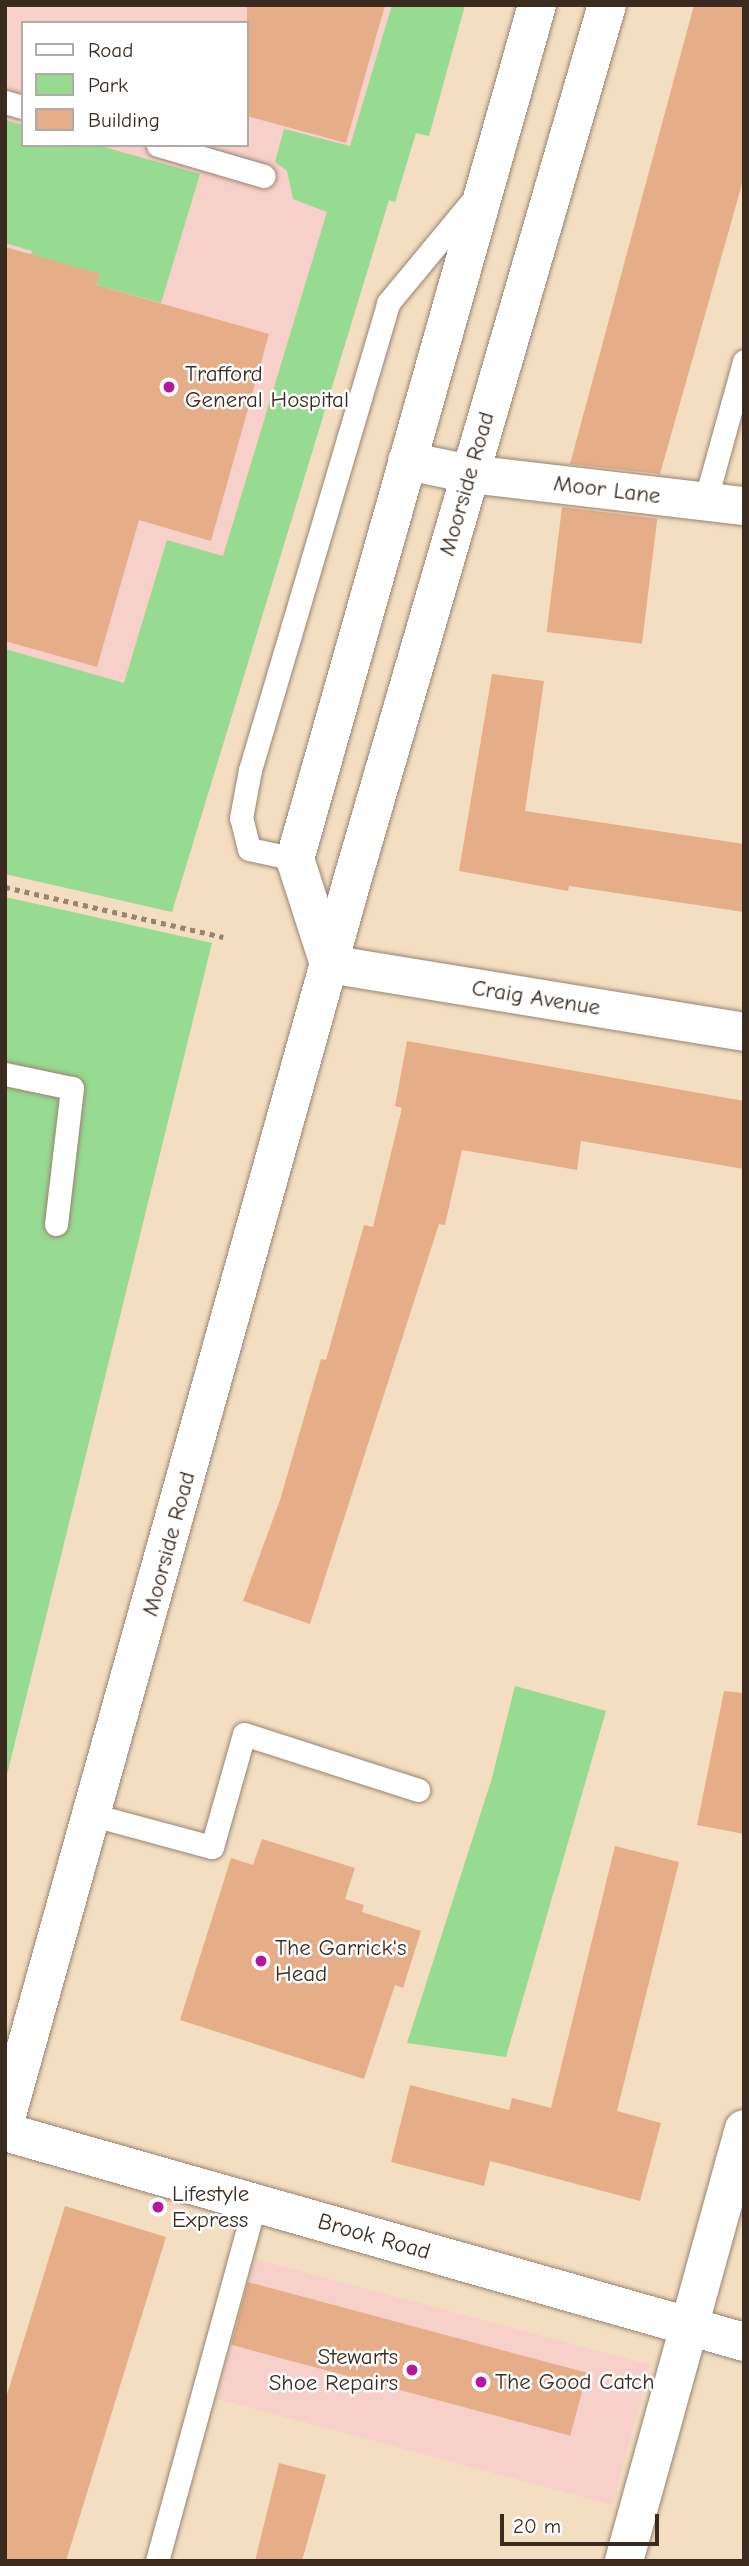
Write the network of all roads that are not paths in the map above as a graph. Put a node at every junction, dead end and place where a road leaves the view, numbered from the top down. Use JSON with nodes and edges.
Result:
{"nodes":[{"id":1,"x":537,"y":5,"type":"edge"},
{"id":2,"x":607,"y":5,"type":"edge"},
{"id":3,"x":165,"y":147,"type":"edge"},
{"id":4,"x":264,"y":176,"type":"dead end"},
{"id":5,"x":483,"y":188,"type":"junction"},
{"id":6,"x":744,"y":361,"type":"edge"},
{"id":7,"x":407,"y":461,"type":"junction"},
{"id":8,"x":470,"y":474,"type":"junction"},
{"id":9,"x":705,"y":502,"type":"junction"},
{"id":10,"x":744,"y":506,"type":"edge"},
{"id":11,"x":295,"y":859,"type":"junction"},
{"id":12,"x":329,"y":964,"type":"junction"},
{"id":13,"x":744,"y":1032,"type":"edge"},
{"id":14,"x":5,"y":1074,"type":"edge"},
{"id":15,"x":56,"y":1224,"type":"dead end"},
{"id":16,"x":418,"y":1790,"type":"dead end"},
{"id":17,"x":93,"y":1815,"type":"junction"},
{"id":18,"x":5,"y":2122,"type":"edge"},
{"id":19,"x":744,"y":2129,"type":"edge"},
{"id":20,"x":5,"y":2132,"type":"edge"},
{"id":21,"x":255,"y":2203,"type":"junction"},
{"id":22,"x":690,"y":2326,"type":"junction"},
{"id":23,"x":744,"y":2342,"type":"edge"},
{"id":24,"x":157,"y":2561,"type":"edge"},
{"id":25,"x":624,"y":2561,"type":"edge"}],
"edges":[{"from":1,"to":5,"type":"street"},
{"from":2,"to":8,"type":"street","name":"Moorside Road"},
{"from":3,"to":4,"type":"lane"},
{"from":5,"to":7,"type":"street"},
{"from":5,"to":11,"type":"lane"},
{"from":6,"to":9,"type":"lane"},
{"from":7,"to":8,"type":"street","name":"Moor Lane"},
{"from":7,"to":11,"type":"street"},
{"from":8,"to":9,"type":"street","name":"Moor Lane"},
{"from":8,"to":12,"type":"street","name":"Moorside Road"},
{"from":9,"to":10,"type":"street","name":"Moor Lane"},
{"from":11,"to":12,"type":"street"},
{"from":12,"to":13,"type":"street","name":"Craig Avenue"},
{"from":12,"to":17,"type":"street","name":"Moorside Road"},
{"from":14,"to":15,"type":"lane"},
{"from":16,"to":17,"type":"lane"},
{"from":17,"to":18,"type":"street","name":"Moorside Road"},
{"from":19,"to":22,"type":"street"},
{"from":20,"to":21,"type":"street","name":"Brook Road"},
{"from":21,"to":22,"type":"street","name":"Brook Road"},
{"from":21,"to":24,"type":"lane"},
{"from":22,"to":23,"type":"street","name":"Brook Road"},
{"from":22,"to":25,"type":"street"}]}
